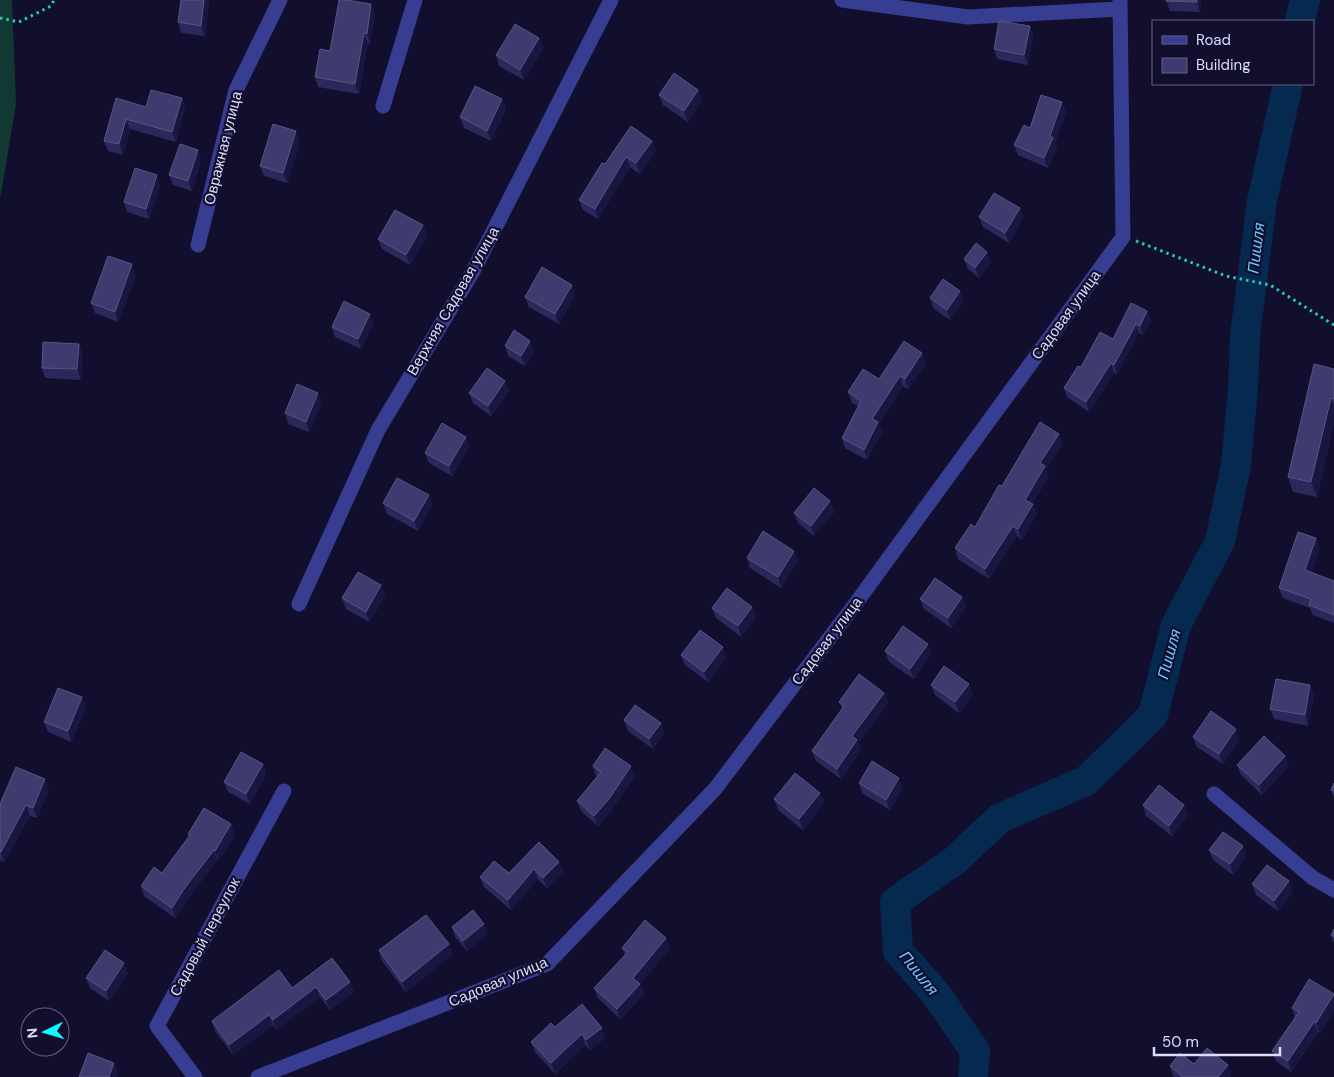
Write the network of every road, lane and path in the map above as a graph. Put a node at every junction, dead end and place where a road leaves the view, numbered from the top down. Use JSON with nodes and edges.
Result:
{"nodes":[{"id":1,"x":54,"y":0,"type":"edge"},
{"id":2,"x":280,"y":0,"type":"edge"},
{"id":3,"x":415,"y":0,"type":"edge"},
{"id":4,"x":610,"y":0,"type":"edge"},
{"id":5,"x":842,"y":0,"type":"edge"},
{"id":6,"x":1119,"y":4,"type":"edge"},
{"id":7,"x":0,"y":18,"type":"edge"},
{"id":8,"x":383,"y":106,"type":"dead end"},
{"id":9,"x":1123,"y":237,"type":"junction"},
{"id":10,"x":198,"y":245,"type":"dead end"},
{"id":11,"x":1334,"y":324,"type":"edge"},
{"id":12,"x":299,"y":604,"type":"dead end"},
{"id":13,"x":284,"y":791,"type":"dead end"},
{"id":14,"x":1214,"y":794,"type":"dead end"},
{"id":15,"x":1334,"y":890,"type":"edge"},
{"id":16,"x":195,"y":1077,"type":"edge"},
{"id":17,"x":258,"y":1077,"type":"edge"}],
"edges":[{"from":1,"to":7,"type":"path"},
{"from":2,"to":10,"type":"street","name":"Овражная улица"},
{"from":3,"to":8,"type":"street"},
{"from":4,"to":12,"type":"street","name":"Верхняя Садовая улица"},
{"from":5,"to":6,"type":"street"},
{"from":6,"to":9,"type":"street"},
{"from":9,"to":11,"type":"path"},
{"from":9,"to":17,"type":"street","name":"Садовая улица"},
{"from":13,"to":16,"type":"street","name":"Садовый переулок"},
{"from":14,"to":15,"type":"street"}]}
